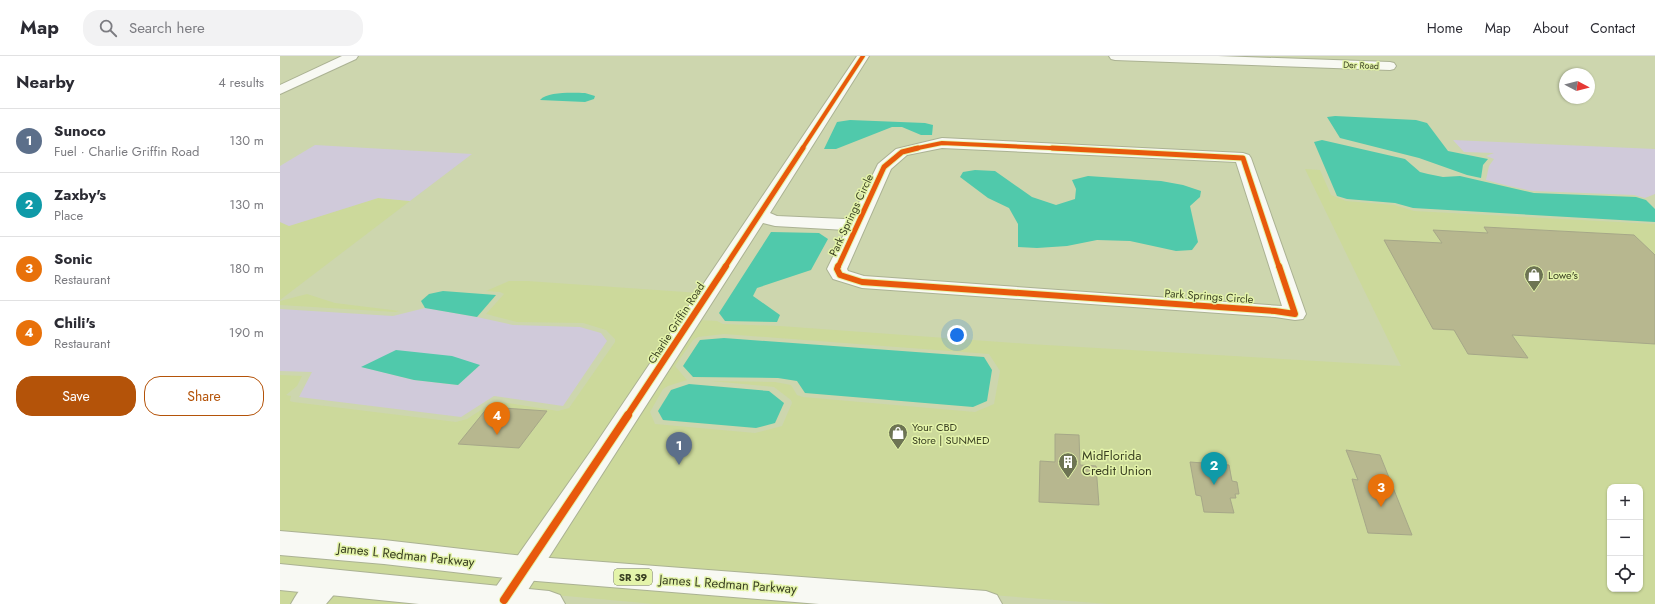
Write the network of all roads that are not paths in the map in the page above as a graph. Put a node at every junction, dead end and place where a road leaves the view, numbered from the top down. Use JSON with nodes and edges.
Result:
{"nodes":[{"id":1,"x":352,"y":56,"type":"edge"},
{"id":2,"x":863,"y":56,"type":"edge"},
{"id":3,"x":1115,"y":56,"type":"edge"},
{"id":4,"x":1390,"y":66,"type":"dead end"},
{"id":5,"x":280,"y":90,"type":"edge"},
{"id":6,"x":759,"y":215,"type":"junction"},
{"id":7,"x":860,"y":220,"type":"junction"},
{"id":8,"x":280,"y":543,"type":"edge"},
{"id":9,"x":524,"y":568,"type":"junction"},
{"id":10,"x":280,"y":577,"type":"edge"},
{"id":11,"x":317,"y":593,"type":"edge"},
{"id":12,"x":504,"y":600,"type":"junction"},
{"id":13,"x":549,"y":604,"type":"edge"},
{"id":14,"x":986,"y":604,"type":"edge"}],
"edges":[{"from":1,"to":5,"type":"street"},
{"from":2,"to":6,"type":"street","name":"Charlie Griffin Road"},
{"from":3,"to":4,"type":"street","name":"Der Road"},
{"from":6,"to":7,"type":"street","name":"Park Springs Circle"},
{"from":6,"to":9,"type":"street","name":"Charlie Griffin Road"},
{"from":7,"to":7,"type":"street","name":"Park Springs Circle"},
{"from":8,"to":9,"type":"street","name":"James L Redman Parkway","number":"SR 39"},
{"from":9,"to":12,"type":"street","name":"Charlie Griffin Road"},
{"from":9,"to":14,"type":"street","name":"James L Redman Parkway","number":"SR 39"},
{"from":10,"to":11,"type":"street"},
{"from":11,"to":12,"type":"street"},
{"from":12,"to":13,"type":"street"}]}
